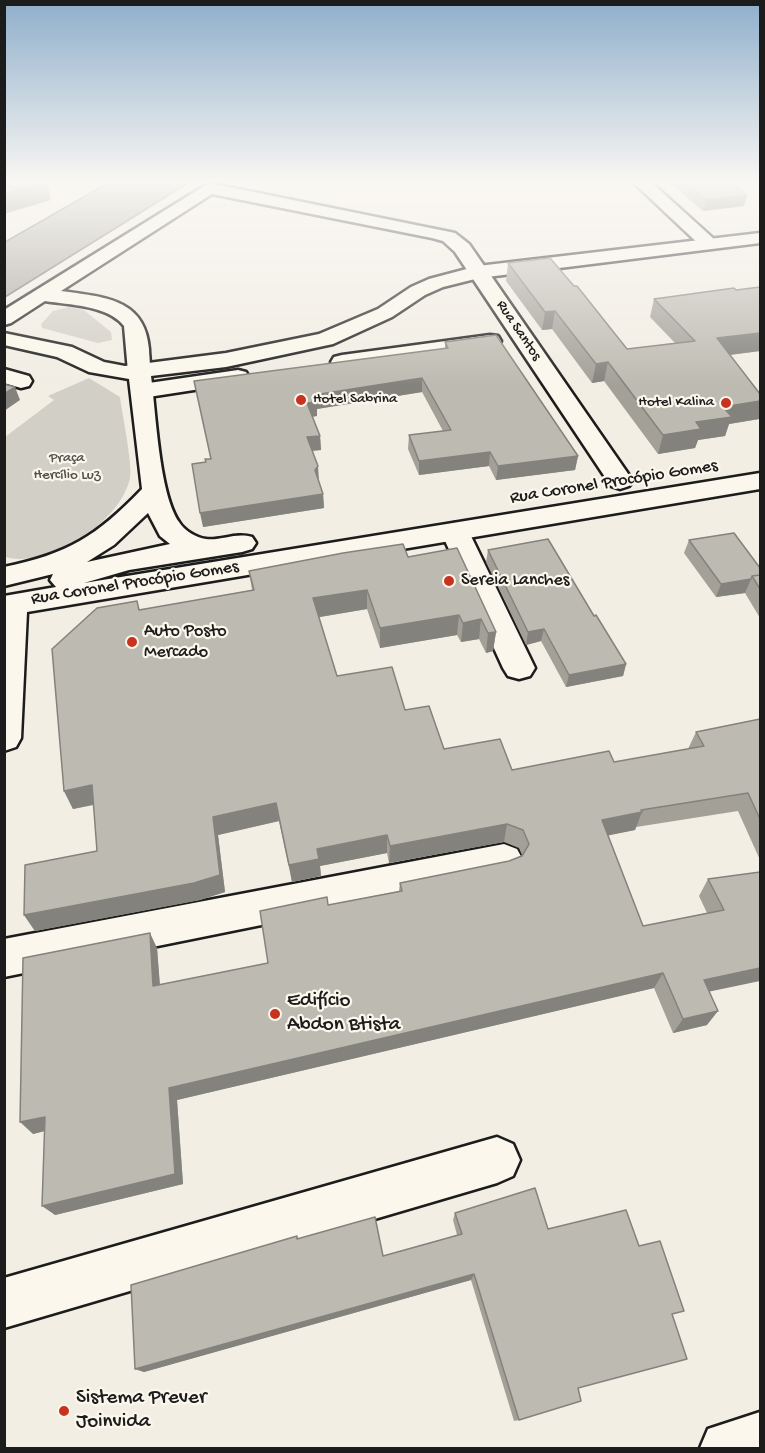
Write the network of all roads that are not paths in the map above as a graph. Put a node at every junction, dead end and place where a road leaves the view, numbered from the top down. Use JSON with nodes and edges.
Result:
{"nodes":[{"id":1,"x":112,"y":251,"type":"edge"},
{"id":2,"x":462,"y":251,"type":"edge"},
{"id":3,"x":654,"y":251,"type":"edge"},
{"id":4,"x":478,"y":272,"type":"junction"},
{"id":5,"x":43,"y":295,"type":"junction"},
{"id":6,"x":4,"y":320,"type":"edge"},
{"id":7,"x":522,"y":336,"type":"junction"},
{"id":8,"x":4,"y":339,"type":"edge"},
{"id":9,"x":320,"y":365,"type":"edge"},
{"id":10,"x":261,"y":374,"type":"edge"},
{"id":11,"x":141,"y":382,"type":"junction"},
{"id":12,"x":760,"y":459,"type":"edge"},
{"id":13,"x":620,"y":481,"type":"junction"},
{"id":14,"x":760,"y":481,"type":"edge"},
{"id":15,"x":155,"y":490,"type":"junction"},
{"id":16,"x":454,"y":532,"type":"junction"},
{"id":17,"x":207,"y":549,"type":"junction"},
{"id":18,"x":7,"y":595,"type":"edge"},
{"id":19,"x":519,"y":668,"type":"dead end"},
{"id":20,"x":4,"y":738,"type":"edge"},
{"id":21,"x":504,"y":860,"type":"edge"},
{"id":22,"x":4,"y":958,"type":"edge"},
{"id":23,"x":497,"y":1160,"type":"dead end"},
{"id":24,"x":4,"y":1303,"type":"edge"},
{"id":25,"x":760,"y":1439,"type":"edge"},
{"id":26,"x":727,"y":1449,"type":"edge"}],
"edges":[{"from":1,"to":5,"type":"main road","name":"Rua Santos"},
{"from":2,"to":4,"type":"main road","name":"Rua Santos"},
{"from":3,"to":4,"type":"main road"},
{"from":4,"to":7,"type":"main road","name":"Rua Santos"},
{"from":4,"to":11,"type":"main road"},
{"from":5,"to":6,"type":"main road"},
{"from":5,"to":11,"type":"main road"},
{"from":7,"to":9,"type":"main road"},
{"from":7,"to":13,"type":"main road","name":"Rua Santos"},
{"from":8,"to":11,"type":"main road"},
{"from":10,"to":11,"type":"main road"},
{"from":11,"to":15,"type":"main road"},
{"from":12,"to":13,"type":"main road","name":"Rua Coronel Procópio Gomes"},
{"from":13,"to":17,"type":"main road","name":"Rua Coronel Procópio Gomes"},
{"from":14,"to":16,"type":"main road","name":"Rua Coronel Procópio Gomes"},
{"from":15,"to":17,"type":"main road"},
{"from":15,"to":18,"type":"main road"},
{"from":16,"to":18,"type":"main road","name":"Rua Coronel Procópio Gomes"},
{"from":16,"to":19,"type":"main road"},
{"from":17,"to":18,"type":"main road","name":"Rua Coronel Procópio Gomes"},
{"from":18,"to":20,"type":"main road"},
{"from":21,"to":22,"type":"main road"},
{"from":23,"to":24,"type":"main road"},
{"from":25,"to":26,"type":"main road"}]}
